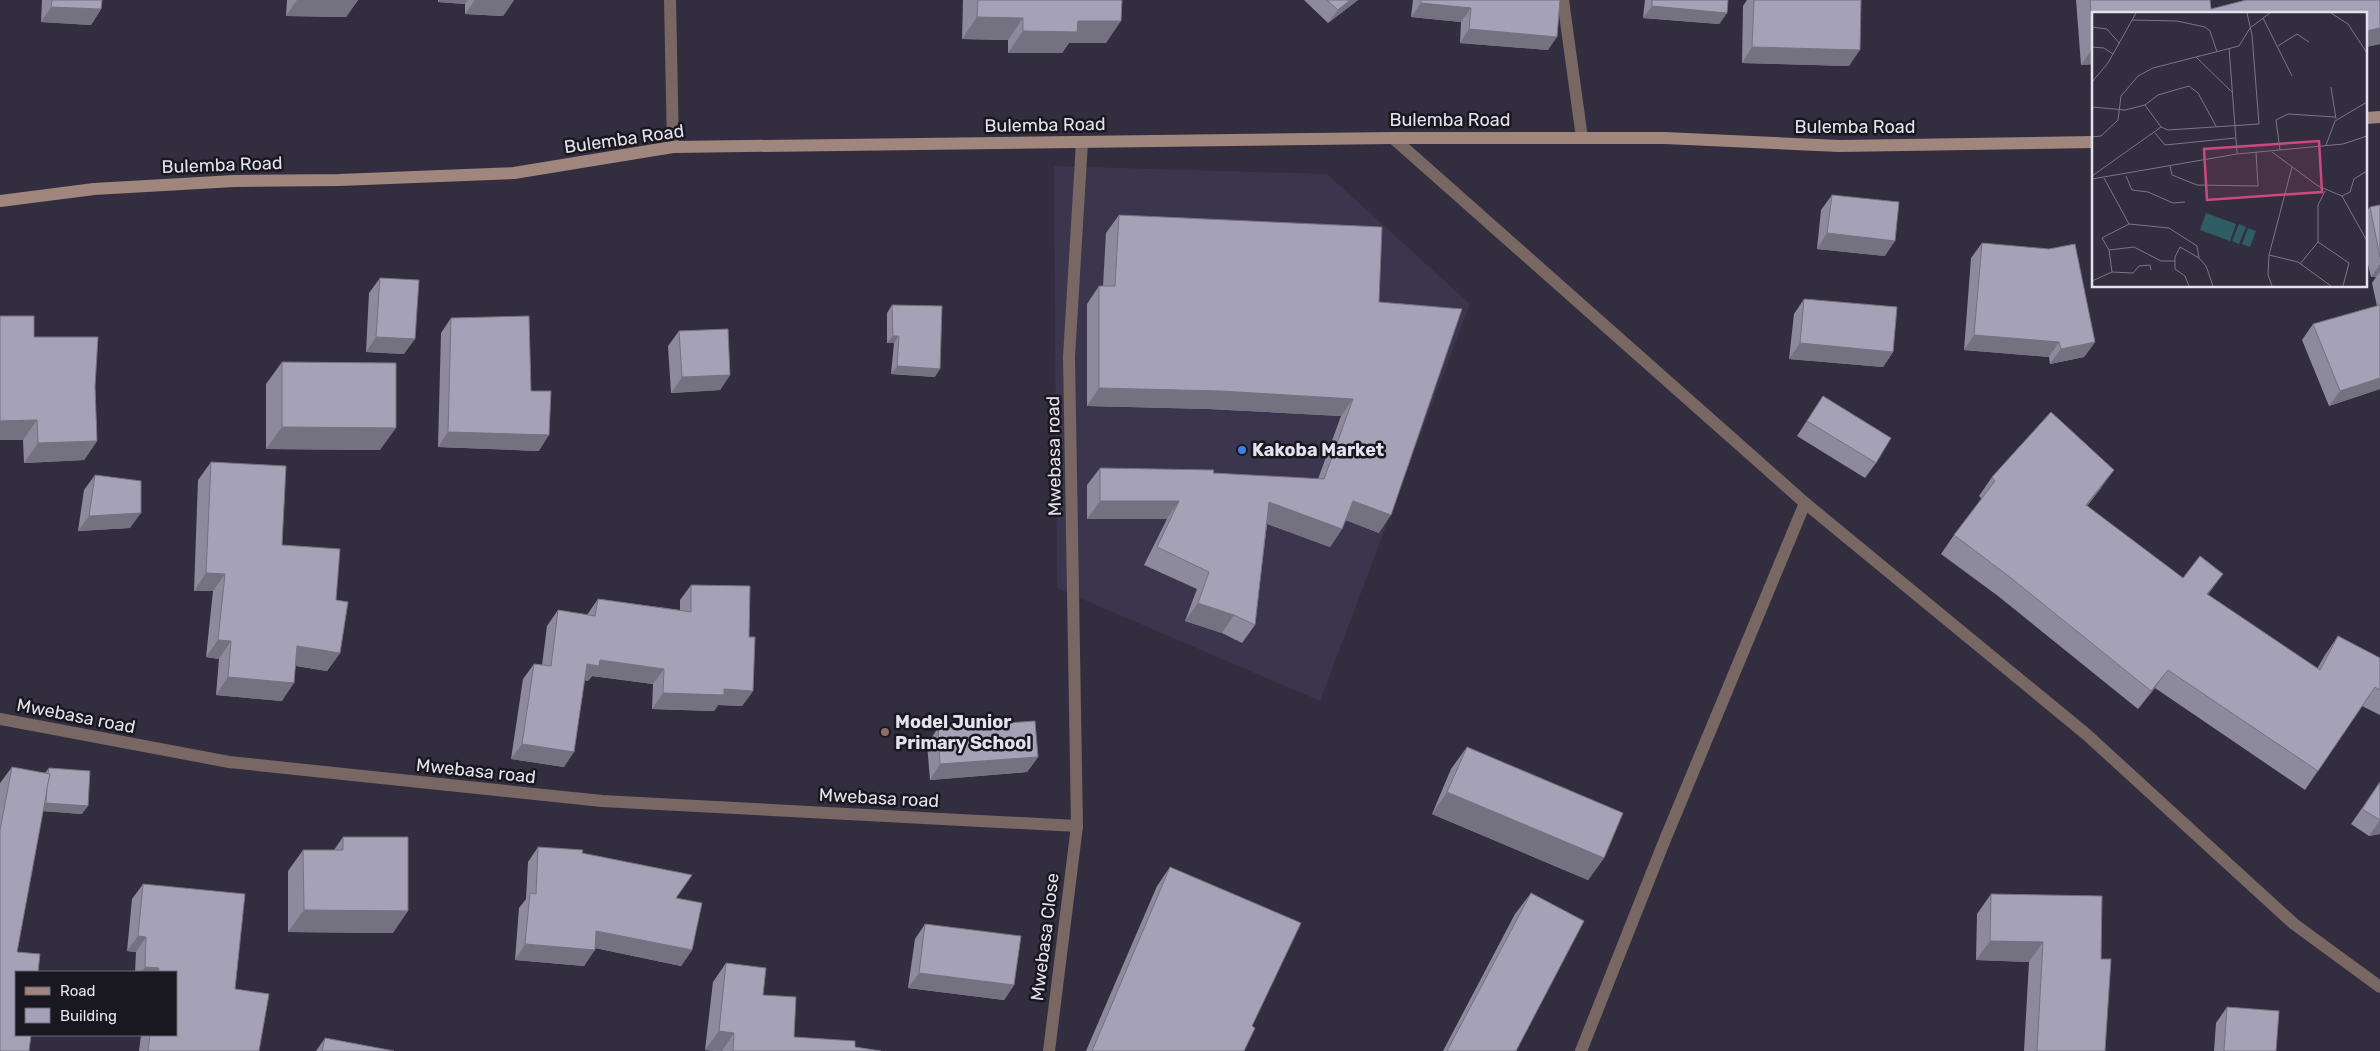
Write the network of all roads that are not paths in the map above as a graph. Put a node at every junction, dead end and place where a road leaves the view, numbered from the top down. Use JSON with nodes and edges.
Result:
{"nodes":[{"id":1,"x":670,"y":0,"type":"edge"},
{"id":2,"x":1563,"y":0,"type":"edge"},
{"id":3,"x":1393,"y":138,"type":"junction"},
{"id":4,"x":1582,"y":138,"type":"junction"},
{"id":5,"x":1082,"y":142,"type":"junction"},
{"id":6,"x":2092,"y":142,"type":"edge"},
{"id":7,"x":673,"y":147,"type":"junction"},
{"id":8,"x":0,"y":201,"type":"edge"},
{"id":9,"x":1805,"y":503,"type":"junction"},
{"id":10,"x":0,"y":719,"type":"edge"},
{"id":11,"x":1077,"y":826,"type":"junction"},
{"id":12,"x":2380,"y":987,"type":"edge"},
{"id":13,"x":1049,"y":1051,"type":"edge"},
{"id":14,"x":1581,"y":1051,"type":"edge"}],
"edges":[{"from":1,"to":7,"type":"street"},
{"from":2,"to":4,"type":"street"},
{"from":3,"to":4,"type":"main road","name":"Bulemba Road"},
{"from":3,"to":5,"type":"main road","name":"Bulemba Road"},
{"from":3,"to":9,"type":"street"},
{"from":4,"to":6,"type":"main road","name":"Bulemba Road"},
{"from":5,"to":7,"type":"main road","name":"Bulemba Road"},
{"from":5,"to":11,"type":"street","name":"Mwebasa road"},
{"from":7,"to":8,"type":"main road","name":"Bulemba Road"},
{"from":9,"to":12,"type":"street"},
{"from":9,"to":14,"type":"street"},
{"from":10,"to":11,"type":"street","name":"Mwebasa road"},
{"from":11,"to":13,"type":"street","name":"Mwebasa Close"}]}
